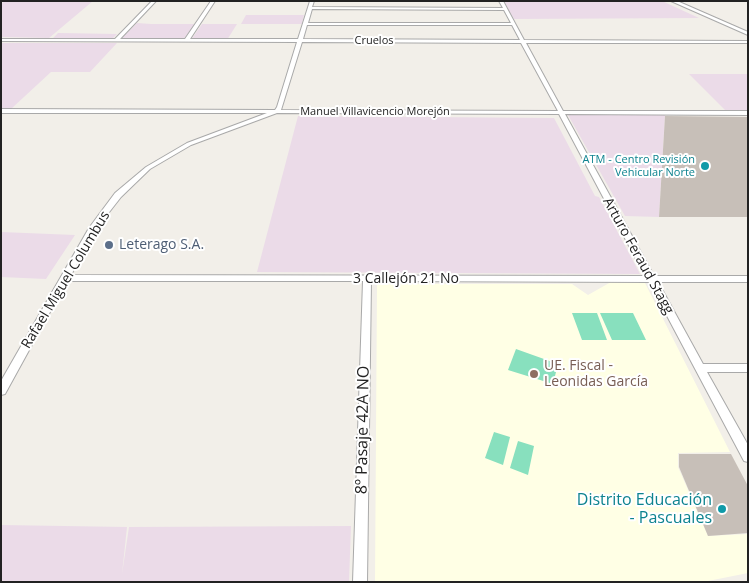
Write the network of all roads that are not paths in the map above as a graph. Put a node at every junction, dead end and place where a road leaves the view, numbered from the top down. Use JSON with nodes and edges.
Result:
{"nodes":[{"id":1,"x":154,"y":1,"type":"edge"},
{"id":2,"x":213,"y":1,"type":"edge"},
{"id":3,"x":312,"y":1,"type":"edge"},
{"id":4,"x":501,"y":1,"type":"edge"},
{"id":5,"x":673,"y":1,"type":"edge"},
{"id":6,"x":678,"y":1,"type":"edge"},
{"id":7,"x":310,"y":8,"type":"junction"},
{"id":8,"x":505,"y":9,"type":"junction"},
{"id":9,"x":306,"y":24,"type":"junction"},
{"id":10,"x":513,"y":24,"type":"junction"},
{"id":11,"x":748,"y":32,"type":"edge"},
{"id":12,"x":1,"y":40,"type":"edge"},
{"id":13,"x":116,"y":40,"type":"junction"},
{"id":14,"x":187,"y":40,"type":"junction"},
{"id":15,"x":300,"y":40,"type":"junction"},
{"id":16,"x":523,"y":41,"type":"junction"},
{"id":17,"x":748,"y":42,"type":"edge"},
{"id":18,"x":1,"y":111,"type":"edge"},
{"id":19,"x":276,"y":112,"type":"junction"},
{"id":20,"x":560,"y":113,"type":"junction"},
{"id":21,"x":748,"y":113,"type":"edge"},
{"id":22,"x":65,"y":278,"type":"junction"},
{"id":23,"x":367,"y":278,"type":"junction"},
{"id":24,"x":651,"y":279,"type":"junction"},
{"id":25,"x":748,"y":279,"type":"edge"},
{"id":26,"x":699,"y":368,"type":"junction"},
{"id":27,"x":748,"y":368,"type":"edge"},
{"id":28,"x":1,"y":391,"type":"edge"},
{"id":29,"x":748,"y":457,"type":"edge"},
{"id":30,"x":360,"y":582,"type":"edge"}],
"edges":[{"from":1,"to":13,"type":"street"},
{"from":2,"to":14,"type":"street"},
{"from":3,"to":7,"type":"street"},
{"from":4,"to":8,"type":"street","name":"Arturo Feraud Stagg"},
{"from":5,"to":11,"type":"street"},
{"from":6,"to":11,"type":"street"},
{"from":7,"to":8,"type":"street"},
{"from":7,"to":9,"type":"street"},
{"from":8,"to":10,"type":"street","name":"Arturo Feraud Stagg"},
{"from":9,"to":10,"type":"street"},
{"from":9,"to":15,"type":"street"},
{"from":10,"to":16,"type":"street","name":"Arturo Feraud Stagg"},
{"from":12,"to":13,"type":"street","name":"Cruelos"},
{"from":13,"to":14,"type":"street","name":"Cruelos"},
{"from":14,"to":15,"type":"street","name":"Cruelos"},
{"from":15,"to":16,"type":"street","name":"Cruelos"},
{"from":15,"to":19,"type":"street"},
{"from":16,"to":17,"type":"street","name":"Cruelos"},
{"from":16,"to":20,"type":"street","name":"Arturo Feraud Stagg"},
{"from":18,"to":19,"type":"street","name":"Manuel Villavicencio Morejón"},
{"from":19,"to":20,"type":"street","name":"Manuel Villavicencio Morejón"},
{"from":19,"to":22,"type":"street","name":"Rafael Miguel Columbus"},
{"from":20,"to":21,"type":"street","name":"Manuel Villavicencio Morejón"},
{"from":20,"to":24,"type":"street","name":"Arturo Feraud Stagg"},
{"from":22,"to":23,"type":"street","name":"3 Callejón 21 No"},
{"from":22,"to":28,"type":"street","name":"Rafael Miguel Columbus"},
{"from":23,"to":24,"type":"street","name":"3 Callejón 21 No"},
{"from":23,"to":30,"type":"street","name":"8º Pasaje 42A NO"},
{"from":24,"to":25,"type":"street","name":"3 Callejón 21 No"},
{"from":24,"to":26,"type":"street","name":"Arturo Feraud Stagg"},
{"from":26,"to":27,"type":"street"},
{"from":26,"to":29,"type":"street","name":"Arturo Feraud Stagg"}]}
